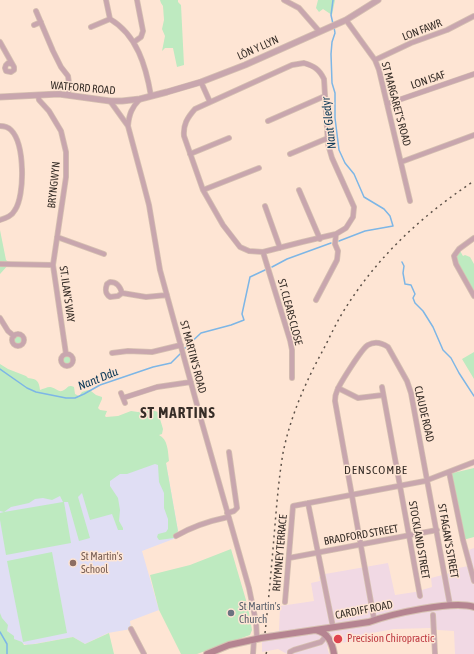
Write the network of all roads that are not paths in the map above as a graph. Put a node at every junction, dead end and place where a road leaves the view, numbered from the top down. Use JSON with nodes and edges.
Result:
{"nodes":[{"id":1,"x":106,"y":0,"type":"edge"},
{"id":2,"x":137,"y":0,"type":"edge"},
{"id":3,"x":284,"y":0,"type":"edge"},
{"id":4,"x":378,"y":0,"type":"edge"},
{"id":5,"x":36,"y":11,"type":"dead end"},
{"id":6,"x":474,"y":16,"type":"edge"},
{"id":7,"x":110,"y":19,"type":"junction"},
{"id":8,"x":346,"y":20,"type":"junction"},
{"id":9,"x":41,"y":22,"type":"junction"},
{"id":10,"x":34,"y":25,"type":"dead end"},
{"id":11,"x":91,"y":27,"type":"dead end"},
{"id":12,"x":319,"y":31,"type":"junction"},
{"id":13,"x":0,"y":42,"type":"edge"},
{"id":14,"x":134,"y":42,"type":"junction"},
{"id":15,"x":376,"y":60,"type":"junction"},
{"id":16,"x":12,"y":64,"type":"dead end"},
{"id":17,"x":474,"y":74,"type":"edge"},
{"id":18,"x":201,"y":82,"type":"junction"},
{"id":19,"x":38,"y":95,"type":"junction"},
{"id":20,"x":68,"y":95,"type":"junction"},
{"id":21,"x":151,"y":96,"type":"junction"},
{"id":22,"x":325,"y":96,"type":"junction"},
{"id":23,"x":0,"y":97,"type":"edge"},
{"id":24,"x":140,"y":99,"type":"junction"},
{"id":25,"x":110,"y":101,"type":"junction"},
{"id":26,"x":210,"y":102,"type":"junction"},
{"id":27,"x":387,"y":104,"type":"junction"},
{"id":28,"x":268,"y":121,"type":"dead end"},
{"id":29,"x":0,"y":126,"type":"edge"},
{"id":30,"x":128,"y":126,"type":"junction"},
{"id":31,"x":474,"y":135,"type":"edge"},
{"id":32,"x":229,"y":138,"type":"dead end"},
{"id":33,"x":328,"y":138,"type":"junction"},
{"id":34,"x":190,"y":154,"type":"junction"},
{"id":35,"x":290,"y":154,"type":"dead end"},
{"id":36,"x":401,"y":162,"type":"junction"},
{"id":37,"x":259,"y":168,"type":"dead end"},
{"id":38,"x":203,"y":190,"type":"junction"},
{"id":39,"x":299,"y":190,"type":"dead end"},
{"id":40,"x":410,"y":201,"type":"dead end"},
{"id":41,"x":264,"y":206,"type":"dead end"},
{"id":42,"x":0,"y":220,"type":"edge"},
{"id":43,"x":336,"y":234,"type":"junction"},
{"id":44,"x":57,"y":237,"type":"junction"},
{"id":45,"x":320,"y":238,"type":"junction"},
{"id":46,"x":474,"y":238,"type":"edge"},
{"id":47,"x":280,"y":248,"type":"junction"},
{"id":48,"x":263,"y":252,"type":"junction"},
{"id":49,"x":104,"y":254,"type":"dead end"},
{"id":50,"x":0,"y":264,"type":"edge"},
{"id":51,"x":53,"y":266,"type":"junction"},
{"id":52,"x":122,"y":293,"type":"dead end"},
{"id":53,"x":167,"y":295,"type":"junction"},
{"id":54,"x":474,"y":296,"type":"edge"},
{"id":55,"x":316,"y":300,"type":"dead end"},
{"id":56,"x":0,"y":318,"type":"edge"},
{"id":57,"x":14,"y":336,"type":"dead end"},
{"id":58,"x":181,"y":345,"type":"junction"},
{"id":59,"x":112,"y":353,"type":"dead end"},
{"id":60,"x":66,"y":354,"type":"dead end"},
{"id":61,"x":292,"y":378,"type":"dead end"},
{"id":62,"x":191,"y":382,"type":"junction"},
{"id":63,"x":382,"y":386,"type":"dead end"},
{"id":64,"x":338,"y":388,"type":"junction"},
{"id":65,"x":383,"y":395,"type":"junction"},
{"id":66,"x":123,"y":398,"type":"dead end"},
{"id":67,"x":229,"y":452,"type":"dead end"},
{"id":68,"x":474,"y":462,"type":"edge"},
{"id":69,"x":449,"y":472,"type":"junction"},
{"id":70,"x":428,"y":480,"type":"junction"},
{"id":71,"x":400,"y":486,"type":"junction"},
{"id":72,"x":352,"y":495,"type":"junction"},
{"id":73,"x":308,"y":503,"type":"junction"},
{"id":74,"x":228,"y":515,"type":"junction"},
{"id":75,"x":436,"y":530,"type":"junction"},
{"id":76,"x":409,"y":535,"type":"junction"},
{"id":77,"x":176,"y":536,"type":"dead end"},
{"id":78,"x":361,"y":544,"type":"junction"},
{"id":79,"x":318,"y":552,"type":"junction"},
{"id":80,"x":289,"y":558,"type":"junction"},
{"id":81,"x":474,"y":581,"type":"edge"},
{"id":82,"x":420,"y":596,"type":"dead end"},
{"id":83,"x":285,"y":602,"type":"dead end"},
{"id":84,"x":450,"y":605,"type":"junction"},
{"id":85,"x":474,"y":607,"type":"edge"},
{"id":86,"x":433,"y":615,"type":"dead end"},
{"id":87,"x":374,"y":619,"type":"junction"},
{"id":88,"x":333,"y":627,"type":"junction"},
{"id":89,"x":131,"y":629,"type":"dead end"},
{"id":90,"x":316,"y":630,"type":"junction"},
{"id":91,"x":327,"y":635,"type":"junction"},
{"id":92,"x":256,"y":639,"type":"junction"},
{"id":93,"x":144,"y":654,"type":"edge"},
{"id":94,"x":207,"y":654,"type":"edge"},
{"id":95,"x":253,"y":654,"type":"edge"},
{"id":96,"x":290,"y":654,"type":"edge"},
{"id":97,"x":334,"y":654,"type":"edge"},
{"id":98,"x":436,"y":654,"type":"edge"}],
"edges":[{"from":1,"to":7,"type":"street"},
{"from":2,"to":14,"type":"street"},
{"from":3,"to":12,"type":"street"},
{"from":4,"to":8,"type":"street","name":"LÔN Y LLYN"},
{"from":5,"to":9,"type":"street"},
{"from":6,"to":15,"type":"street","name":"LON FAWR"},
{"from":7,"to":11,"type":"street"},
{"from":7,"to":14,"type":"street"},
{"from":8,"to":12,"type":"street","name":"LÔN Y LLYN"},
{"from":8,"to":15,"type":"street","name":"ST MARGARET'S ROAD"},
{"from":9,"to":10,"type":"street"},
{"from":9,"to":20,"type":"street"},
{"from":12,"to":18,"type":"street","name":"LÔN Y LLYN"},
{"from":13,"to":16,"type":"street"},
{"from":14,"to":21,"type":"street"},
{"from":15,"to":27,"type":"street","name":"ST MARGARET'S ROAD"},
{"from":17,"to":27,"type":"street","name":"LON ISAF"},
{"from":18,"to":21,"type":"street","name":"LÔN Y LLYN"},
{"from":18,"to":26,"type":"street"},
{"from":19,"to":20,"type":"street","name":"WATFORD ROAD"},
{"from":19,"to":23,"type":"street","name":"WATFORD ROAD"},
{"from":19,"to":44,"type":"street","name":"BRYNGWYN"},
{"from":20,"to":25,"type":"street","name":"WATFORD ROAD"},
{"from":21,"to":24,"type":"street","name":"LÔN Y LLYN"},
{"from":22,"to":26,"type":"street"},
{"from":22,"to":28,"type":"street"},
{"from":22,"to":33,"type":"street"},
{"from":24,"to":25,"type":"street","name":"WATFORD ROAD"},
{"from":24,"to":30,"type":"street","name":"ST MARTIN'S ROAD"},
{"from":25,"to":30,"type":"street","name":"ST MARTIN'S ROAD"},
{"from":26,"to":34,"type":"street"},
{"from":27,"to":36,"type":"street","name":"ST MARGARET'S ROAD"},
{"from":29,"to":42,"type":"street"},
{"from":30,"to":53,"type":"street","name":"ST MARTIN'S ROAD"},
{"from":31,"to":36,"type":"street"},
{"from":32,"to":34,"type":"street"},
{"from":33,"to":35,"type":"street"},
{"from":33,"to":43,"type":"street"},
{"from":34,"to":38,"type":"street"},
{"from":36,"to":40,"type":"street","name":"ST MARGARET'S ROAD"},
{"from":37,"to":38,"type":"street"},
{"from":38,"to":48,"type":"street"},
{"from":39,"to":45,"type":"street"},
{"from":41,"to":47,"type":"street"},
{"from":43,"to":45,"type":"street"},
{"from":43,"to":55,"type":"street"},
{"from":44,"to":49,"type":"street"},
{"from":44,"to":51,"type":"street","name":"ST. ILAN'S WAY"},
{"from":45,"to":47,"type":"street"},
{"from":46,"to":54,"type":"street"},
{"from":47,"to":48,"type":"street"},
{"from":48,"to":61,"type":"street","name":"ST. CLEARS CLOSE"},
{"from":50,"to":51,"type":"street"},
{"from":51,"to":60,"type":"street","name":"ST. ILAN'S WAY"},
{"from":52,"to":53,"type":"street"},
{"from":53,"to":58,"type":"street","name":"ST MARTIN'S ROAD"},
{"from":56,"to":57,"type":"street"},
{"from":58,"to":59,"type":"street"},
{"from":58,"to":62,"type":"street","name":"ST MARTIN'S ROAD"},
{"from":62,"to":66,"type":"street"},
{"from":62,"to":74,"type":"street","name":"ST MARTIN'S ROAD"},
{"from":63,"to":65,"type":"street","name":"STOCKLAND STREET"},
{"from":64,"to":65,"type":"street"},
{"from":64,"to":70,"type":"street","name":"CLAUDE ROAD"},
{"from":64,"to":72,"type":"street","name":"CLAUDE ROAD"},
{"from":65,"to":71,"type":"street","name":"STOCKLAND STREET"},
{"from":67,"to":74,"type":"street"},
{"from":68,"to":69,"type":"street"},
{"from":69,"to":70,"type":"street"},
{"from":69,"to":81,"type":"street"},
{"from":70,"to":71,"type":"street"},
{"from":70,"to":75,"type":"street","name":"ST FAGAN'S STREET"},
{"from":71,"to":72,"type":"street"},
{"from":71,"to":76,"type":"street","name":"STOCKLAND STREET"},
{"from":72,"to":73,"type":"street"},
{"from":72,"to":78,"type":"street","name":"CLAUDE ROAD"},
{"from":73,"to":79,"type":"street"},
{"from":73,"to":80,"type":"street","name":"RHYMNEY TERRACE"},
{"from":74,"to":77,"type":"street"},
{"from":74,"to":92,"type":"street","name":"ST MARTIN'S ROAD"},
{"from":75,"to":76,"type":"street","name":"BRADFORD STREET"},
{"from":75,"to":84,"type":"street","name":"ST FAGAN'S STREET"},
{"from":76,"to":78,"type":"street","name":"BRADFORD STREET"},
{"from":76,"to":82,"type":"street","name":"STOCKLAND STREET"},
{"from":78,"to":79,"type":"street","name":"BRADFORD STREET"},
{"from":78,"to":87,"type":"street","name":"CLAUDE ROAD"},
{"from":79,"to":80,"type":"street","name":"BRADFORD STREET"},
{"from":79,"to":88,"type":"street"},
{"from":80,"to":83,"type":"street","name":"RHYMNEY TERRACE"},
{"from":84,"to":85,"type":"main road","name":"CARDIFF ROAD"},
{"from":84,"to":87,"type":"main road","name":"CARDIFF ROAD"},
{"from":86,"to":98,"type":"street"},
{"from":87,"to":88,"type":"main road","name":"CARDIFF ROAD"},
{"from":88,"to":90,"type":"main road","name":"CARDIFF ROAD"},
{"from":88,"to":91,"type":"main road"},
{"from":89,"to":93,"type":"street"},
{"from":90,"to":91,"type":"main road"},
{"from":90,"to":92,"type":"main road","name":"CARDIFF ROAD"},
{"from":91,"to":96,"type":"street"},
{"from":91,"to":97,"type":"main road"},
{"from":92,"to":94,"type":"main road","name":"CARDIFF ROAD"},
{"from":92,"to":95,"type":"street","name":"ST MARTIN'S ROAD"}]}
